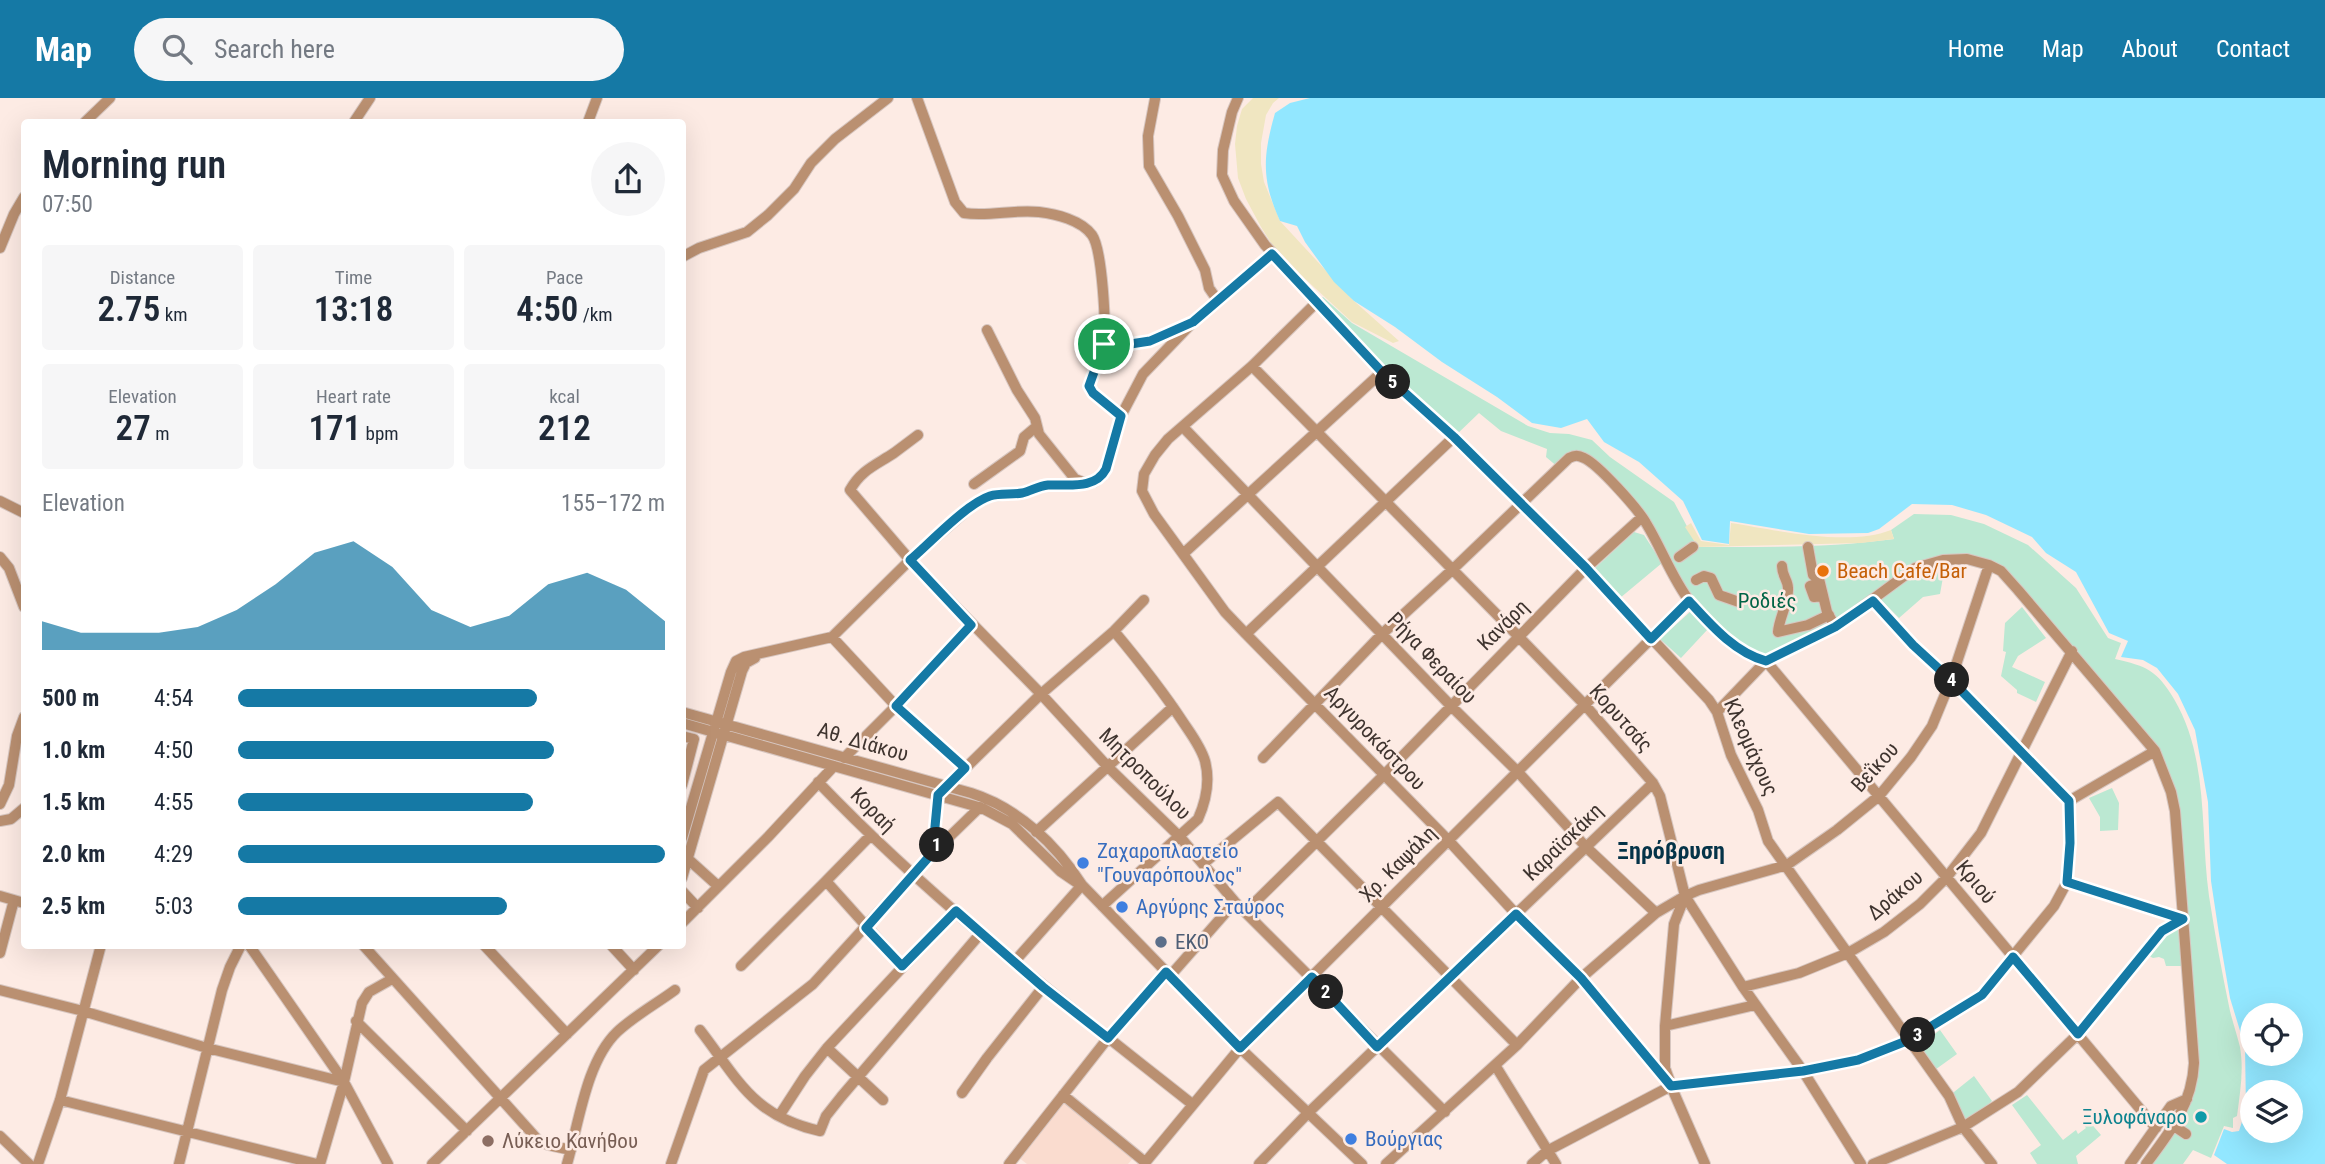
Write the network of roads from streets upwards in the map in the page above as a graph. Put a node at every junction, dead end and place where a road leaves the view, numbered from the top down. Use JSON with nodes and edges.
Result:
{"nodes":[{"id":1,"x":110,"y":98,"type":"edge"},
{"id":2,"x":370,"y":98,"type":"edge"},
{"id":3,"x":888,"y":98,"type":"edge"},
{"id":4,"x":917,"y":98,"type":"edge"},
{"id":5,"x":1238,"y":98,"type":"edge"},
{"id":6,"x":598,"y":99,"type":"edge"},
{"id":7,"x":1155,"y":99,"type":"edge"},
{"id":8,"x":88,"y":119,"type":"edge"},
{"id":9,"x":356,"y":119,"type":"edge"},
{"id":10,"x":589,"y":119,"type":"edge"},
{"id":11,"x":21,"y":202,"type":"edge"},
{"id":12,"x":0,"y":248,"type":"edge"},
{"id":13,"x":1269,"y":250,"type":"junction"},
{"id":14,"x":686,"y":255,"type":"edge"},
{"id":15,"x":1218,"y":301,"type":"junction"},
{"id":16,"x":1317,"y":302,"type":"junction"},
{"id":17,"x":1193,"y":322,"type":"junction"},
{"id":18,"x":987,"y":330,"type":"dead end"},
{"id":19,"x":1104,"y":344,"type":"junction"},
{"id":20,"x":1252,"y":366,"type":"junction"},
{"id":21,"x":1382,"y":372,"type":"junction"},
{"id":22,"x":1121,"y":416,"type":"junction"},
{"id":23,"x":1037,"y":426,"type":"junction"},
{"id":24,"x":1183,"y":427,"type":"junction"},
{"id":25,"x":1318,"y":431,"type":"junction"},
{"id":26,"x":918,"y":435,"type":"dead end"},
{"id":27,"x":1454,"y":437,"type":"junction"},
{"id":28,"x":1085,"y":483,"type":"junction"},
{"id":29,"x":974,"y":484,"type":"dead end"},
{"id":30,"x":1248,"y":495,"type":"junction"},
{"id":31,"x":0,"y":501,"type":"edge"},
{"id":32,"x":1385,"y":502,"type":"junction"},
{"id":33,"x":1521,"y":505,"type":"junction"},
{"id":34,"x":21,"y":512,"type":"edge"},
{"id":35,"x":1642,"y":517,"type":"junction"},
{"id":36,"x":1693,"y":547,"type":"dead end"},
{"id":37,"x":1808,"y":547,"type":"dead end"},
{"id":38,"x":1184,"y":554,"type":"junction"},
{"id":39,"x":0,"y":557,"type":"edge"},
{"id":40,"x":1679,"y":557,"type":"dead end"},
{"id":41,"x":910,"y":560,"type":"junction"},
{"id":42,"x":1989,"y":565,"type":"junction"},
{"id":43,"x":1316,"y":566,"type":"junction"},
{"id":44,"x":1782,"y":566,"type":"dead end"},
{"id":45,"x":1586,"y":568,"type":"junction"},
{"id":46,"x":1452,"y":570,"type":"junction"},
{"id":47,"x":1690,"y":584,"type":"junction"},
{"id":48,"x":21,"y":599,"type":"edge"},
{"id":49,"x":1144,"y":600,"type":"dead end"},
{"id":50,"x":1689,"y":601,"type":"junction"},
{"id":51,"x":1873,"y":601,"type":"junction"},
{"id":52,"x":1739,"y":602,"type":"dead end"},
{"id":53,"x":1829,"y":615,"type":"junction"},
{"id":54,"x":971,"y":625,"type":"junction"},
{"id":55,"x":1835,"y":627,"type":"junction"},
{"id":56,"x":1114,"y":631,"type":"junction"},
{"id":57,"x":1249,"y":631,"type":"junction"},
{"id":58,"x":1382,"y":634,"type":"junction"},
{"id":59,"x":832,"y":637,"type":"junction"},
{"id":60,"x":1519,"y":637,"type":"junction"},
{"id":61,"x":1651,"y":639,"type":"junction"},
{"id":62,"x":2072,"y":651,"type":"junction"},
{"id":63,"x":1766,"y":661,"type":"junction"},
{"id":64,"x":1951,"y":680,"type":"junction"},
{"id":65,"x":1041,"y":694,"type":"junction"},
{"id":66,"x":1315,"y":702,"type":"junction"},
{"id":67,"x":1450,"y":705,"type":"junction"},
{"id":68,"x":1585,"y":705,"type":"junction"},
{"id":69,"x":896,"y":706,"type":"junction"},
{"id":70,"x":1173,"y":707,"type":"junction"},
{"id":71,"x":1717,"y":712,"type":"junction"},
{"id":72,"x":686,"y":714,"type":"edge"},
{"id":73,"x":686,"y":724,"type":"edge"},
{"id":74,"x":720,"y":728,"type":"junction"},
{"id":75,"x":21,"y":733,"type":"edge"},
{"id":76,"x":686,"y":737,"type":"edge"},
{"id":77,"x":2155,"y":751,"type":"junction"},
{"id":78,"x":2022,"y":752,"type":"junction"},
{"id":79,"x":844,"y":758,"type":"junction"},
{"id":80,"x":1263,"y":758,"type":"dead end"},
{"id":81,"x":834,"y":766,"type":"junction"},
{"id":82,"x":1108,"y":767,"type":"junction"},
{"id":83,"x":965,"y":768,"type":"junction"},
{"id":84,"x":686,"y":770,"type":"edge"},
{"id":85,"x":1518,"y":772,"type":"junction"},
{"id":86,"x":1383,"y":776,"type":"junction"},
{"id":87,"x":818,"y":782,"type":"junction"},
{"id":88,"x":1653,"y":783,"type":"junction"},
{"id":89,"x":947,"y":786,"type":"junction"},
{"id":90,"x":938,"y":795,"type":"junction"},
{"id":91,"x":1879,"y":796,"type":"junction"},
{"id":92,"x":2069,"y":801,"type":"junction"},
{"id":93,"x":0,"y":804,"type":"edge"},
{"id":94,"x":981,"y":807,"type":"junction"},
{"id":95,"x":21,"y":810,"type":"edge"},
{"id":96,"x":0,"y":821,"type":"edge"},
{"id":97,"x":686,"y":826,"type":"edge"},
{"id":98,"x":1036,"y":832,"type":"junction"},
{"id":99,"x":870,"y":836,"type":"junction"},
{"id":100,"x":1180,"y":836,"type":"junction"},
{"id":101,"x":1316,"y":841,"type":"junction"},
{"id":102,"x":1449,"y":841,"type":"junction"},
{"id":103,"x":938,"y":844,"type":"junction"},
{"id":104,"x":1586,"y":847,"type":"junction"},
{"id":105,"x":688,"y":859,"type":"junction"},
{"id":106,"x":1203,"y":864,"type":"junction"},
{"id":107,"x":686,"y":865,"type":"edge"},
{"id":108,"x":1787,"y":865,"type":"junction"},
{"id":109,"x":912,"y":874,"type":"junction"},
{"id":110,"x":1947,"y":877,"type":"junction"},
{"id":111,"x":826,"y":881,"type":"junction"},
{"id":112,"x":2067,"y":882,"type":"junction"},
{"id":113,"x":1082,"y":885,"type":"junction"},
{"id":114,"x":718,"y":886,"type":"junction"},
{"id":115,"x":686,"y":895,"type":"edge"},
{"id":116,"x":0,"y":896,"type":"edge"},
{"id":117,"x":1685,"y":896,"type":"junction"},
{"id":118,"x":19,"y":901,"type":"edge"},
{"id":119,"x":1235,"y":902,"type":"junction"},
{"id":120,"x":1102,"y":906,"type":"junction"},
{"id":121,"x":1382,"y":907,"type":"junction"},
{"id":122,"x":698,"y":908,"type":"junction"},
{"id":123,"x":956,"y":911,"type":"junction"},
{"id":124,"x":1245,"y":912,"type":"junction"},
{"id":125,"x":1656,"y":913,"type":"junction"},
{"id":126,"x":1516,"y":914,"type":"junction"},
{"id":127,"x":686,"y":919,"type":"edge"},
{"id":128,"x":2183,"y":919,"type":"junction"},
{"id":129,"x":866,"y":928,"type":"junction"},
{"id":130,"x":979,"y":934,"type":"junction"},
{"id":131,"x":100,"y":949,"type":"edge"},
{"id":132,"x":239,"y":949,"type":"edge"},
{"id":133,"x":252,"y":949,"type":"edge"},
{"id":134,"x":367,"y":949,"type":"edge"},
{"id":135,"x":488,"y":949,"type":"edge"},
{"id":136,"x":615,"y":949,"type":"edge"},
{"id":137,"x":655,"y":949,"type":"edge"},
{"id":138,"x":0,"y":953,"type":"edge"},
{"id":139,"x":1848,"y":953,"type":"junction"},
{"id":140,"x":2013,"y":957,"type":"junction"},
{"id":141,"x":1015,"y":961,"type":"junction"},
{"id":142,"x":741,"y":966,"type":"dead end"},
{"id":143,"x":902,"y":966,"type":"junction"},
{"id":144,"x":634,"y":970,"type":"junction"},
{"id":145,"x":1168,"y":974,"type":"junction"},
{"id":146,"x":1312,"y":977,"type":"junction"},
{"id":147,"x":1449,"y":978,"type":"junction"},
{"id":148,"x":1581,"y":978,"type":"junction"},
{"id":149,"x":393,"y":979,"type":"junction"},
{"id":150,"x":1043,"y":987,"type":"junction"},
{"id":151,"x":1743,"y":987,"type":"junction"},
{"id":152,"x":0,"y":990,"type":"edge"},
{"id":153,"x":675,"y":990,"type":"dead end"},
{"id":154,"x":1755,"y":1006,"type":"junction"},
{"id":155,"x":83,"y":1011,"type":"junction"},
{"id":156,"x":356,"y":1021,"type":"junction"},
{"id":157,"x":1665,"y":1026,"type":"junction"},
{"id":158,"x":700,"y":1030,"type":"dead end"},
{"id":159,"x":567,"y":1034,"type":"junction"},
{"id":160,"x":2078,"y":1034,"type":"junction"},
{"id":161,"x":1108,"y":1038,"type":"junction"},
{"id":162,"x":1909,"y":1040,"type":"junction"},
{"id":163,"x":1517,"y":1045,"type":"junction"},
{"id":164,"x":1377,"y":1047,"type":"junction"},
{"id":165,"x":207,"y":1048,"type":"junction"},
{"id":166,"x":827,"y":1048,"type":"junction"},
{"id":167,"x":1240,"y":1048,"type":"junction"},
{"id":168,"x":721,"y":1057,"type":"junction"},
{"id":169,"x":1494,"y":1065,"type":"junction"},
{"id":170,"x":1803,"y":1071,"type":"junction"},
{"id":171,"x":859,"y":1077,"type":"junction"},
{"id":172,"x":344,"y":1082,"type":"junction"},
{"id":173,"x":1671,"y":1086,"type":"junction"},
{"id":174,"x":962,"y":1093,"type":"dead end"},
{"id":175,"x":1063,"y":1095,"type":"junction"},
{"id":176,"x":2187,"y":1098,"type":"junction"},
{"id":177,"x":499,"y":1099,"type":"junction"},
{"id":178,"x":61,"y":1100,"type":"junction"},
{"id":179,"x":883,"y":1100,"type":"dead end"},
{"id":180,"x":1192,"y":1104,"type":"junction"},
{"id":181,"x":1445,"y":1112,"type":"junction"},
{"id":182,"x":1308,"y":1113,"type":"junction"},
{"id":183,"x":779,"y":1116,"type":"junction"},
{"id":184,"x":2174,"y":1126,"type":"junction"},
{"id":185,"x":1963,"y":1127,"type":"junction"},
{"id":186,"x":2156,"y":1128,"type":"junction"},
{"id":187,"x":187,"y":1131,"type":"junction"},
{"id":188,"x":467,"y":1131,"type":"junction"},
{"id":189,"x":2186,"y":1134,"type":"dead end"},
{"id":190,"x":0,"y":1136,"type":"edge"},
{"id":191,"x":571,"y":1150,"type":"junction"},
{"id":192,"x":1547,"y":1151,"type":"junction"},
{"id":193,"x":1144,"y":1163,"type":"edge"},
{"id":194,"x":29,"y":1164,"type":"edge"},
{"id":195,"x":38,"y":1164,"type":"edge"},
{"id":196,"x":179,"y":1164,"type":"edge"},
{"id":197,"x":319,"y":1164,"type":"edge"},
{"id":198,"x":388,"y":1164,"type":"edge"},
{"id":199,"x":432,"y":1164,"type":"edge"},
{"id":200,"x":567,"y":1164,"type":"edge"},
{"id":201,"x":671,"y":1164,"type":"edge"},
{"id":202,"x":1009,"y":1164,"type":"edge"},
{"id":203,"x":1259,"y":1164,"type":"edge"},
{"id":204,"x":1362,"y":1164,"type":"edge"},
{"id":205,"x":1386,"y":1164,"type":"edge"},
{"id":206,"x":1532,"y":1164,"type":"edge"},
{"id":207,"x":1556,"y":1164,"type":"edge"},
{"id":208,"x":1705,"y":1164,"type":"edge"},
{"id":209,"x":1861,"y":1164,"type":"edge"},
{"id":210,"x":1872,"y":1164,"type":"edge"},
{"id":211,"x":1992,"y":1164,"type":"edge"},
{"id":212,"x":2130,"y":1164,"type":"edge"},
{"id":213,"x":2146,"y":1164,"type":"edge"}],
"edges":[{"from":1,"to":8,"type":"street"},
{"from":2,"to":9,"type":"street"},
{"from":3,"to":14,"type":"street"},
{"from":4,"to":19,"type":"street"},
{"from":5,"to":13,"type":"street","name":"Κλεομάχους"},
{"from":6,"to":10,"type":"street"},
{"from":7,"to":15,"type":"street"},
{"from":11,"to":12,"type":"street"},
{"from":13,"to":15,"type":"street"},
{"from":13,"to":16,"type":"street","name":"Κλεομάχους"},
{"from":15,"to":17,"type":"street"},
{"from":16,"to":20,"type":"street"},
{"from":16,"to":21,"type":"street","name":"Κλεομάχους"},
{"from":17,"to":19,"type":"street"},
{"from":17,"to":22,"type":"street"},
{"from":18,"to":23,"type":"street"},
{"from":19,"to":22,"type":"street"},
{"from":20,"to":24,"type":"street"},
{"from":20,"to":25,"type":"street","name":"Κορυτσάς"},
{"from":21,"to":25,"type":"street"},
{"from":21,"to":27,"type":"street","name":"Κλεομάχους"},
{"from":22,"to":28,"type":"street"},
{"from":23,"to":28,"type":"street"},
{"from":23,"to":29,"type":"street"},
{"from":24,"to":30,"type":"street","name":"Ρήγα Φεραίου"},
{"from":24,"to":38,"type":"street","name":"Αργυροκάστρου"},
{"from":25,"to":30,"type":"street"},
{"from":25,"to":32,"type":"street","name":"Κορυτσάς"},
{"from":26,"to":41,"type":"street","name":"Μητροπούλου"},
{"from":27,"to":32,"type":"street"},
{"from":27,"to":33,"type":"street","name":"Κλεομάχους"},
{"from":28,"to":41,"type":"street"},
{"from":30,"to":38,"type":"street"},
{"from":30,"to":43,"type":"street","name":"Ρήγα Φεραίου"},
{"from":31,"to":34,"type":"street"},
{"from":32,"to":43,"type":"street"},
{"from":32,"to":46,"type":"street","name":"Κορυτσάς"},
{"from":33,"to":35,"type":"street"},
{"from":33,"to":45,"type":"street","name":"Κλεομάχους"},
{"from":33,"to":46,"type":"street"},
{"from":35,"to":45,"type":"street","name":"Κανάρη"},
{"from":35,"to":47,"type":"street"},
{"from":36,"to":40,"type":"street"},
{"from":37,"to":53,"type":"street"},
{"from":38,"to":57,"type":"street","name":"Αργυροκάστρου"},
{"from":39,"to":48,"type":"street"},
{"from":41,"to":54,"type":"street","name":"Μητροπούλου"},
{"from":41,"to":59,"type":"street"},
{"from":42,"to":51,"type":"street"},
{"from":42,"to":62,"type":"street"},
{"from":42,"to":64,"type":"street","name":"Βεΐκου"},
{"from":43,"to":57,"type":"street"},
{"from":43,"to":58,"type":"street","name":"Ρήγα Φεραίου"},
{"from":44,"to":53,"type":"street"},
{"from":45,"to":60,"type":"street","name":"Κανάρη"},
{"from":45,"to":61,"type":"street","name":"Κλεομάχους"},
{"from":46,"to":58,"type":"street"},
{"from":46,"to":60,"type":"street","name":"Κορυτσάς"},
{"from":47,"to":50,"type":"street"},
{"from":47,"to":52,"type":"street"},
{"from":49,"to":56,"type":"street"},
{"from":50,"to":61,"type":"street","name":"Χρ. Καψάλη"},
{"from":50,"to":63,"type":"street"},
{"from":51,"to":55,"type":"street"},
{"from":51,"to":64,"type":"street"},
{"from":53,"to":55,"type":"street"},
{"from":54,"to":65,"type":"street","name":"Μητροπούλου"},
{"from":54,"to":69,"type":"street"},
{"from":55,"to":63,"type":"street"},
{"from":56,"to":65,"type":"street"},
{"from":56,"to":70,"type":"street"},
{"from":57,"to":66,"type":"street","name":"Αργυροκάστρου"},
{"from":58,"to":66,"type":"street"},
{"from":58,"to":67,"type":"street","name":"Ρήγα Φεραίου"},
{"from":59,"to":69,"type":"street"},
{"from":59,"to":74,"type":"street"},
{"from":60,"to":67,"type":"street","name":"Κανάρη"},
{"from":60,"to":68,"type":"street","name":"Κορυτσάς"},
{"from":61,"to":68,"type":"street","name":"Χρ. Καψάλη"},
{"from":61,"to":71,"type":"street","name":"Κλεομάχους"},
{"from":62,"to":77,"type":"street"},
{"from":62,"to":78,"type":"street","name":"Δράκου"},
{"from":63,"to":71,"type":"street"},
{"from":63,"to":91,"type":"street","name":"Κριού"},
{"from":64,"to":78,"type":"street"},
{"from":64,"to":91,"type":"street","name":"Βεΐκου"},
{"from":65,"to":82,"type":"street","name":"Μητροπούλου"},
{"from":65,"to":83,"type":"street"},
{"from":66,"to":80,"type":"street"},
{"from":66,"to":86,"type":"street","name":"Αργυροκάστρου"},
{"from":67,"to":85,"type":"street","name":"Ρήγα Φεραίου"},
{"from":67,"to":86,"type":"street","name":"Κανάρη"},
{"from":68,"to":85,"type":"street","name":"Χρ. Καψάλη"},
{"from":68,"to":88,"type":"street","name":"Κορυτσάς"},
{"from":69,"to":79,"type":"street"},
{"from":69,"to":83,"type":"street"},
{"from":70,"to":82,"type":"street"},
{"from":70,"to":100,"type":"street"},
{"from":71,"to":108,"type":"street","name":"Κλεομάχους"},
{"from":72,"to":74,"type":"street","name":"Αθ. Διάκου"},
{"from":73,"to":74,"type":"street","name":"Αθ. Διάκου"},
{"from":74,"to":79,"type":"street","name":"Αθ. Διάκου"},
{"from":74,"to":81,"type":"street","name":"Αθ. Διάκου"},
{"from":74,"to":97,"type":"street"},
{"from":74,"to":105,"type":"street"},
{"from":75,"to":93,"type":"street"},
{"from":76,"to":84,"type":"street"},
{"from":77,"to":92,"type":"street"},
{"from":77,"to":128,"type":"street"},
{"from":78,"to":92,"type":"street"},
{"from":78,"to":110,"type":"street","name":"Δράκου"},
{"from":79,"to":89,"type":"street","name":"Αθ. Διάκου"},
{"from":81,"to":87,"type":"street"},
{"from":81,"to":90,"type":"street","name":"Αθ. Διάκου"},
{"from":82,"to":98,"type":"street"},
{"from":82,"to":100,"type":"street","name":"Μητροπούλου"},
{"from":83,"to":89,"type":"street"},
{"from":85,"to":102,"type":"street","name":"Χρ. Καψάλη"},
{"from":85,"to":104,"type":"street","name":"Ρήγα Φεραίου"},
{"from":86,"to":101,"type":"street","name":"Κανάρη"},
{"from":86,"to":102,"type":"street","name":"Αργυροκάστρου"},
{"from":87,"to":99,"type":"street","name":"Κοραή"},
{"from":87,"to":114,"type":"street"},
{"from":88,"to":104,"type":"street","name":"Καραϊσκάκη"},
{"from":88,"to":117,"type":"street","name":"Κορυτσάς"},
{"from":89,"to":90,"type":"street"},
{"from":89,"to":98,"type":"street","name":"Αθ. Διάκου"},
{"from":90,"to":94,"type":"street","name":"Αθ. Διάκου"},
{"from":90,"to":103,"type":"street"},
{"from":91,"to":108,"type":"street","name":"Βεΐκου"},
{"from":91,"to":110,"type":"street","name":"Κριού"},
{"from":92,"to":112,"type":"street"},
{"from":94,"to":103,"type":"street"},
{"from":94,"to":113,"type":"street","name":"Αθ. Διάκου"},
{"from":95,"to":96,"type":"street"},
{"from":98,"to":113,"type":"street","name":"Αθ. Διάκου"},
{"from":99,"to":109,"type":"street","name":"Κοραή"},
{"from":99,"to":111,"type":"street"},
{"from":100,"to":106,"type":"street","name":"Μητροπούλου"},
{"from":100,"to":120,"type":"street"},
{"from":101,"to":106,"type":"street"},
{"from":101,"to":121,"type":"street"},
{"from":101,"to":124,"type":"street","name":"Κανάρη"},
{"from":102,"to":121,"type":"street","name":"Χρ. Καψάλη"},
{"from":102,"to":126,"type":"street","name":"Αργυροκάστρου"},
{"from":103,"to":109,"type":"street"},
{"from":104,"to":125,"type":"street","name":"Ρήγα Φεραίου"},
{"from":104,"to":126,"type":"street","name":"Καραϊσκάκη"},
{"from":105,"to":107,"type":"street"},
{"from":105,"to":114,"type":"street"},
{"from":106,"to":119,"type":"street","name":"Μητροπούλου"},
{"from":108,"to":117,"type":"street","name":"Βεΐκου"},
{"from":108,"to":139,"type":"street","name":"Κλεομάχους"},
{"from":109,"to":123,"type":"street","name":"Κοραή"},
{"from":109,"to":129,"type":"street"},
{"from":110,"to":139,"type":"street","name":"Δράκου"},
{"from":110,"to":140,"type":"street","name":"Κριού"},
{"from":111,"to":129,"type":"street"},
{"from":111,"to":142,"type":"street"},
{"from":112,"to":128,"type":"street"},
{"from":112,"to":140,"type":"street"},
{"from":113,"to":120,"type":"street","name":"Αθ. Διάκου"},
{"from":113,"to":141,"type":"street"},
{"from":114,"to":122,"type":"street"},
{"from":115,"to":122,"type":"street"},
{"from":116,"to":118,"type":"street"},
{"from":117,"to":125,"type":"street","name":"Βεΐκου"},
{"from":117,"to":151,"type":"street","name":"Κορυτσάς"},
{"from":117,"to":157,"type":"street"},
{"from":118,"to":138,"type":"street"},
{"from":119,"to":124,"type":"street","name":"Μητροπούλου"},
{"from":119,"to":145,"type":"street"},
{"from":120,"to":145,"type":"street","name":"Αθ. Διάκου"},
{"from":121,"to":146,"type":"street","name":"Χρ. Καψάλη"},
{"from":121,"to":147,"type":"street"},
{"from":122,"to":127,"type":"street"},
{"from":123,"to":130,"type":"street","name":"Κοραή"},
{"from":123,"to":143,"type":"street"},
{"from":124,"to":146,"type":"street","name":"Μητροπούλου"},
{"from":125,"to":148,"type":"street","name":"Βεΐκου"},
{"from":126,"to":147,"type":"street","name":"Καραϊσκάκη"},
{"from":126,"to":148,"type":"street","name":"Αργυροκάστρου"},
{"from":128,"to":160,"type":"street"},
{"from":128,"to":176,"type":"street"},
{"from":129,"to":143,"type":"street"},
{"from":129,"to":168,"type":"street"},
{"from":130,"to":141,"type":"street","name":"Κοραή"},
{"from":130,"to":171,"type":"street"},
{"from":131,"to":155,"type":"street"},
{"from":132,"to":165,"type":"street"},
{"from":133,"to":172,"type":"street"},
{"from":134,"to":149,"type":"street"},
{"from":135,"to":159,"type":"street"},
{"from":136,"to":144,"type":"street"},
{"from":137,"to":144,"type":"street"},
{"from":139,"to":151,"type":"street","name":"Δράκου"},
{"from":139,"to":162,"type":"street","name":"Κλεομάχους"},
{"from":140,"to":160,"type":"street","name":"Κριού"},
{"from":140,"to":162,"type":"street"},
{"from":141,"to":150,"type":"street","name":"Κοραή"},
{"from":143,"to":166,"type":"street"},
{"from":144,"to":159,"type":"street"},
{"from":145,"to":161,"type":"street"},
{"from":145,"to":167,"type":"street","name":"Αθ. Διάκου"},
{"from":146,"to":164,"type":"street","name":"Μητροπούλου"},
{"from":146,"to":167,"type":"street","name":"Χρ. Καψάλη"},
{"from":147,"to":163,"type":"street"},
{"from":147,"to":164,"type":"street","name":"Καραϊσκάκη"},
{"from":148,"to":163,"type":"street","name":"Βεΐκου"},
{"from":148,"to":173,"type":"street","name":"Αργυροκάστρου"},
{"from":149,"to":156,"type":"street"},
{"from":149,"to":177,"type":"street"},
{"from":150,"to":161,"type":"street","name":"Κοραή"},
{"from":150,"to":174,"type":"street"},
{"from":151,"to":154,"type":"street","name":"Κορυτσάς"},
{"from":152,"to":155,"type":"street"},
{"from":153,"to":191,"type":"street"},
{"from":154,"to":157,"type":"street"},
{"from":154,"to":170,"type":"street","name":"Κορυτσάς"},
{"from":155,"to":165,"type":"street"},
{"from":155,"to":178,"type":"street"},
{"from":156,"to":172,"type":"street"},
{"from":156,"to":188,"type":"street"},
{"from":157,"to":173,"type":"street"},
{"from":158,"to":168,"type":"street"},
{"from":159,"to":177,"type":"street"},
{"from":160,"to":185,"type":"street"},
{"from":160,"to":186,"type":"street","name":"Κριού"},
{"from":161,"to":175,"type":"street"},
{"from":161,"to":180,"type":"street","name":"Κοραή"},
{"from":162,"to":170,"type":"street"},
{"from":162,"to":185,"type":"street","name":"Κλεομάχους"},
{"from":163,"to":169,"type":"street","name":"Βεΐκου"},
{"from":164,"to":181,"type":"street","name":"Μητροπούλου"},
{"from":164,"to":182,"type":"street","name":"Καραϊσκάκη"},
{"from":165,"to":172,"type":"street"},
{"from":165,"to":187,"type":"street"},
{"from":166,"to":171,"type":"street"},
{"from":166,"to":183,"type":"street"},
{"from":167,"to":180,"type":"street","name":"Χρ. Καψάλη"},
{"from":167,"to":182,"type":"street","name":"Αθ. Διάκου"},
{"from":168,"to":183,"type":"street"},
{"from":168,"to":201,"type":"street"},
{"from":169,"to":181,"type":"street","name":"Βεΐκου"},
{"from":169,"to":192,"type":"street"},
{"from":170,"to":173,"type":"street"},
{"from":170,"to":209,"type":"street","name":"Κορυτσάς"},
{"from":171,"to":179,"type":"street"},
{"from":171,"to":183,"type":"street"},
{"from":172,"to":197,"type":"street"},
{"from":172,"to":198,"type":"street"},
{"from":173,"to":192,"type":"street"},
{"from":173,"to":208,"type":"street","name":"Αργυροκάστρου"},
{"from":175,"to":193,"type":"street"},
{"from":175,"to":202,"type":"street"},
{"from":176,"to":184,"type":"street"},
{"from":176,"to":186,"type":"street"},
{"from":177,"to":188,"type":"street"},
{"from":177,"to":191,"type":"street"},
{"from":178,"to":187,"type":"street"},
{"from":178,"to":195,"type":"street"},
{"from":180,"to":193,"type":"street","name":"Χρ. Καψάλη"},
{"from":181,"to":205,"type":"street","name":"Βεΐκου"},
{"from":182,"to":203,"type":"street","name":"Καραϊσκάκη"},
{"from":182,"to":204,"type":"street","name":"Αθ. Διάκου"},
{"from":184,"to":189,"type":"street"},
{"from":184,"to":213,"type":"street"},
{"from":185,"to":210,"type":"street"},
{"from":185,"to":211,"type":"street","name":"Κλεομάχους"},
{"from":186,"to":212,"type":"street"},
{"from":187,"to":196,"type":"street"},
{"from":187,"to":197,"type":"street"},
{"from":188,"to":199,"type":"street"},
{"from":190,"to":194,"type":"street"},
{"from":191,"to":200,"type":"street"},
{"from":192,"to":206,"type":"street"},
{"from":192,"to":207,"type":"street"}]}
